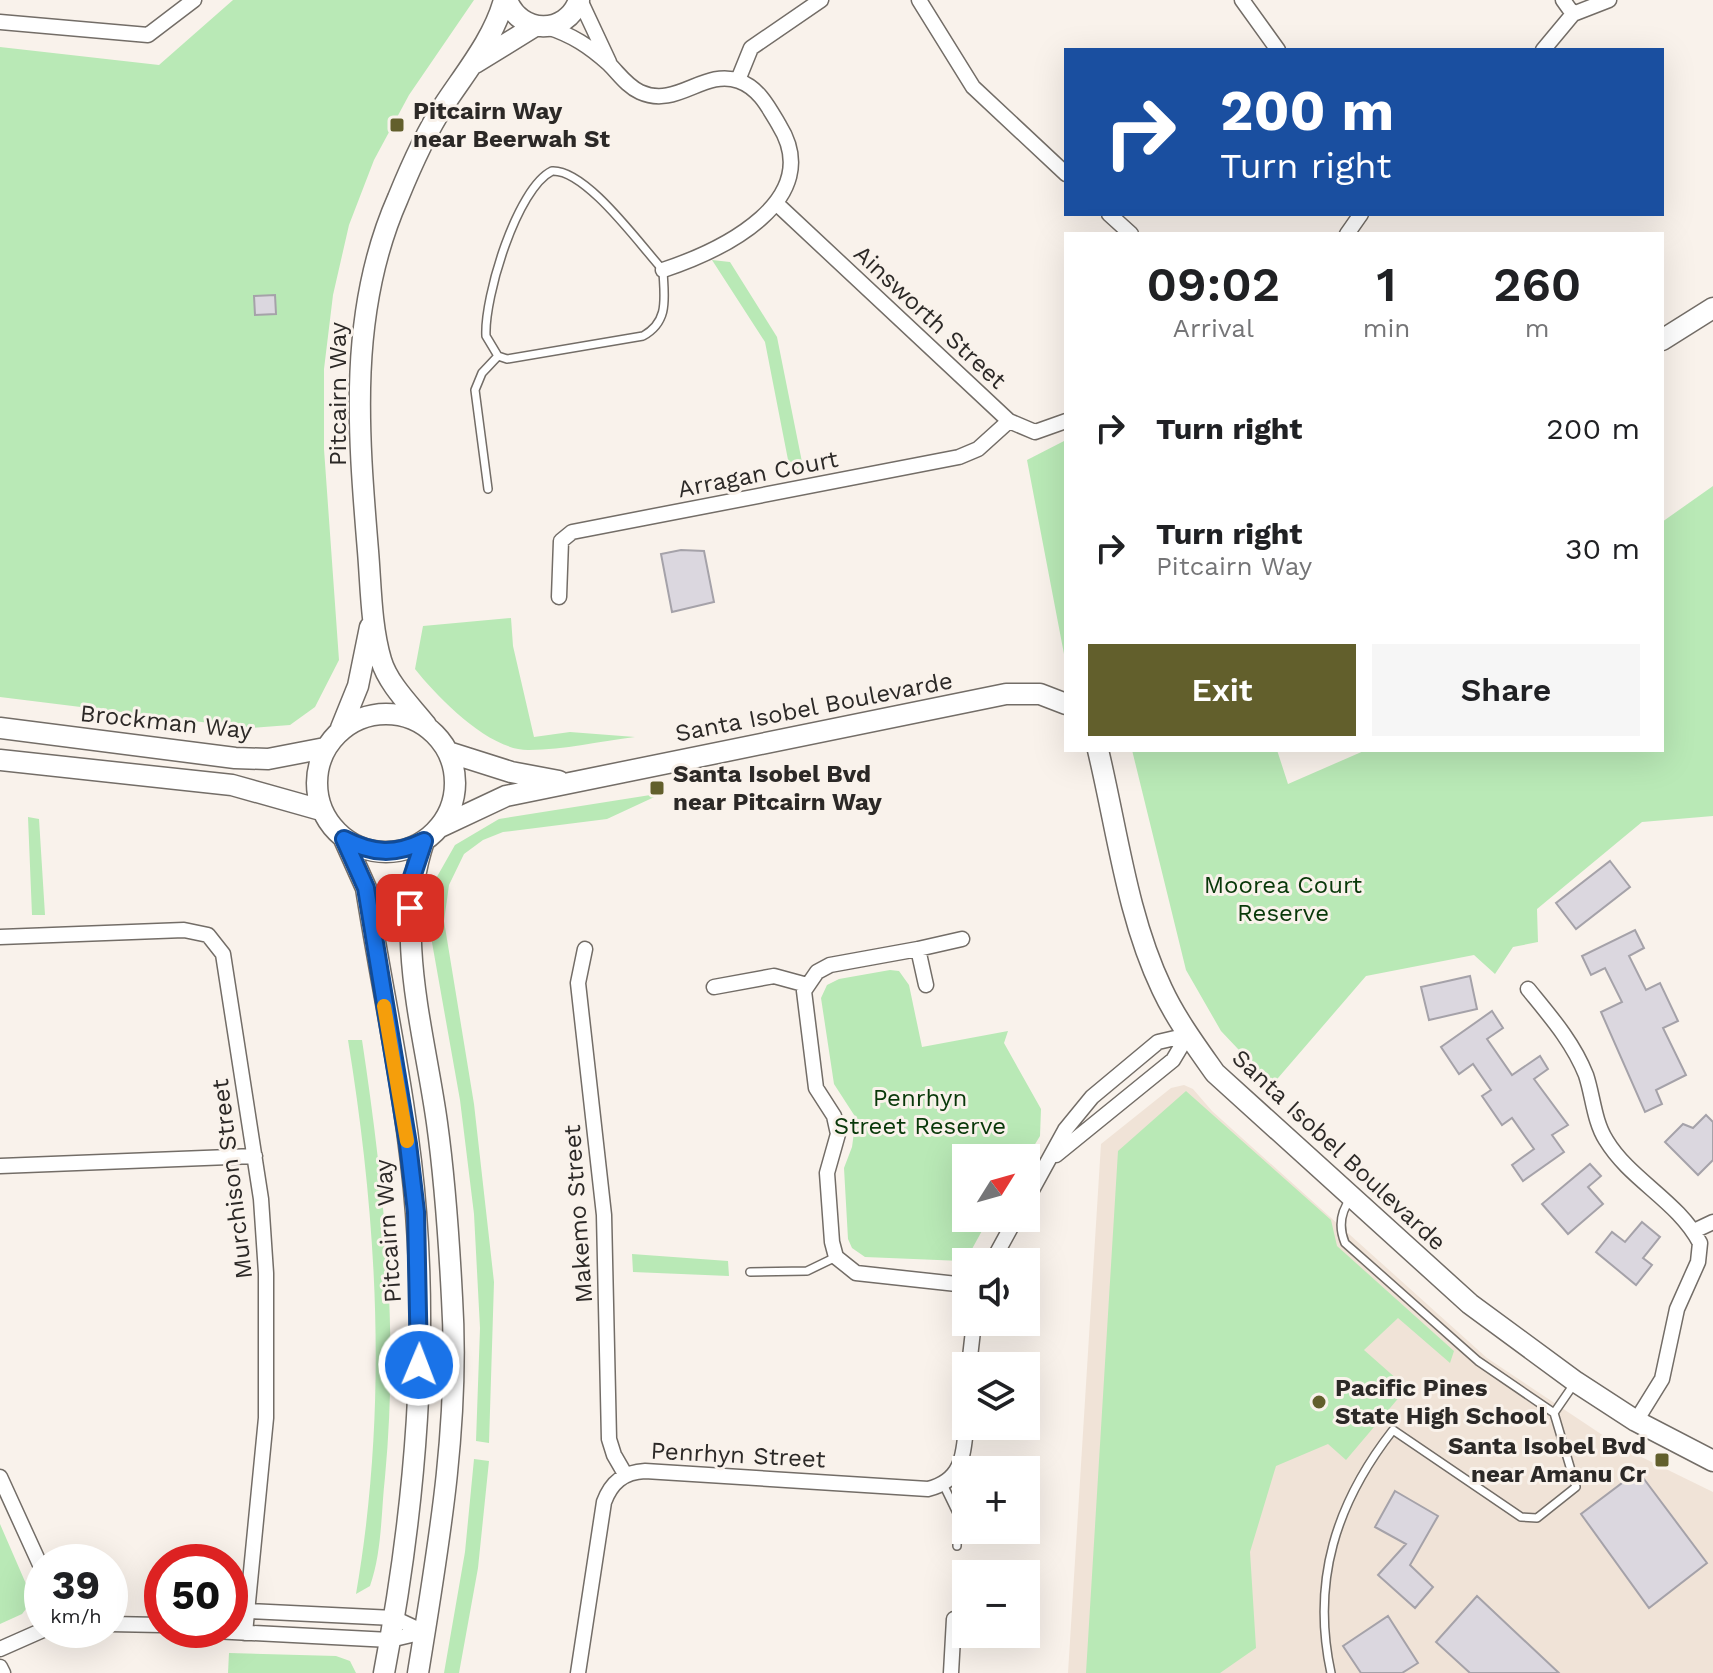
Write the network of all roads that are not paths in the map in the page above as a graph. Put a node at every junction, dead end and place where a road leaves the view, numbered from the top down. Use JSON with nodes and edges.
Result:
{"nodes":[{"id":1,"x":194,"y":0,"type":"edge"},
{"id":2,"x":506,"y":0,"type":"edge"},
{"id":3,"x":579,"y":0,"type":"edge"},
{"id":4,"x":821,"y":0,"type":"edge"},
{"id":5,"x":919,"y":0,"type":"edge"},
{"id":6,"x":1563,"y":0,"type":"edge"},
{"id":7,"x":1609,"y":0,"type":"edge"},
{"id":8,"x":1241,"y":1,"type":"edge"},
{"id":9,"x":1573,"y":14,"type":"junction"},
{"id":10,"x":0,"y":22,"type":"edge"},
{"id":11,"x":541,"y":27,"type":"junction"},
{"id":12,"x":1276,"y":48,"type":"edge"},
{"id":13,"x":1545,"y":48,"type":"edge"},
{"id":14,"x":471,"y":65,"type":"junction"},
{"id":15,"x":611,"y":66,"type":"junction"},
{"id":16,"x":738,"y":80,"type":"junction"},
{"id":17,"x":1064,"y":172,"type":"edge"},
{"id":18,"x":777,"y":204,"type":"junction"},
{"id":19,"x":1111,"y":216,"type":"edge"},
{"id":20,"x":1129,"y":232,"type":"edge"},
{"id":21,"x":663,"y":270,"type":"junction"},
{"id":22,"x":1713,"y":308,"type":"edge"},
{"id":23,"x":1664,"y":339,"type":"edge"},
{"id":24,"x":498,"y":356,"type":"junction"},
{"id":25,"x":1009,"y":421,"type":"junction"},
{"id":26,"x":1064,"y":422,"type":"edge"},
{"id":27,"x":488,"y":489,"type":"dead end"},
{"id":28,"x":559,"y":597,"type":"dead end"},
{"id":29,"x":373,"y":604,"type":"junction"},
{"id":30,"x":1064,"y":703,"type":"edge"},
{"id":31,"x":426,"y":725,"type":"junction"},
{"id":32,"x":0,"y":728,"type":"edge"},
{"id":33,"x":341,"y":728,"type":"junction"},
{"id":34,"x":325,"y":748,"type":"junction"},
{"id":35,"x":448,"y":752,"type":"junction"},
{"id":36,"x":1098,"y":752,"type":"edge"},
{"id":37,"x":0,"y":760,"type":"edge"},
{"id":38,"x":571,"y":783,"type":"junction"},
{"id":39,"x":321,"y":810,"type":"junction"},
{"id":40,"x":432,"y":834,"type":"junction"},
{"id":41,"x":344,"y":839,"type":"junction"},
{"id":42,"x":0,"y":937,"type":"edge"},
{"id":43,"x":962,"y":939,"type":"dead end"},
{"id":44,"x":585,"y":949,"type":"dead end"},
{"id":45,"x":918,"y":949,"type":"junction"},
{"id":46,"x":807,"y":985,"type":"junction"},
{"id":47,"x":926,"y":985,"type":"dead end"},
{"id":48,"x":714,"y":987,"type":"dead end"},
{"id":49,"x":1528,"y":989,"type":"dead end"},
{"id":50,"x":1188,"y":1035,"type":"junction"},
{"id":51,"x":255,"y":1156,"type":"junction"},
{"id":52,"x":1053,"y":1158,"type":"junction"},
{"id":53,"x":0,"y":1166,"type":"edge"},
{"id":54,"x":1040,"y":1179,"type":"edge"},
{"id":55,"x":1353,"y":1196,"type":"junction"},
{"id":56,"x":1713,"y":1222,"type":"edge"},
{"id":57,"x":1694,"y":1231,"type":"junction"},
{"id":58,"x":836,"y":1257,"type":"junction"},
{"id":59,"x":750,"y":1272,"type":"dead end"},
{"id":60,"x":952,"y":1283,"type":"edge"},
{"id":61,"x":1576,"y":1382,"type":"junction"},
{"id":62,"x":1554,"y":1413,"type":"junction"},
{"id":63,"x":1636,"y":1421,"type":"junction"},
{"id":64,"x":964,"y":1440,"type":"edge"},
{"id":65,"x":1713,"y":1461,"type":"edge"},
{"id":66,"x":625,"y":1474,"type":"junction"},
{"id":67,"x":0,"y":1477,"type":"edge"},
{"id":68,"x":943,"y":1484,"type":"junction"},
{"id":69,"x":31,"y":1544,"type":"edge"},
{"id":70,"x":957,"y":1546,"type":"dead end"},
{"id":71,"x":248,"y":1610,"type":"joint"},
{"id":72,"x":394,"y":1618,"type":"junction"},
{"id":73,"x":424,"y":1632,"type":"junction"},
{"id":74,"x":248,"y":1633,"type":"edge"},
{"id":75,"x":24,"y":1638,"type":"edge"},
{"id":76,"x":390,"y":1640,"type":"junction"},
{"id":77,"x":952,"y":1648,"type":"edge"},
{"id":78,"x":0,"y":1649,"type":"edge"},
{"id":79,"x":0,"y":1667,"type":"edge"},
{"id":80,"x":3,"y":1673,"type":"edge"},
{"id":81,"x":384,"y":1673,"type":"edge"},
{"id":82,"x":418,"y":1673,"type":"edge"},
{"id":83,"x":578,"y":1673,"type":"edge"},
{"id":84,"x":951,"y":1673,"type":"edge"},
{"id":85,"x":1331,"y":1673,"type":"edge"}],
"edges":[{"from":1,"to":10,"type":"street"},
{"from":2,"to":11,"type":"main road"},
{"from":2,"to":14,"type":"main road","name":"Pitcairn Way"},
{"from":3,"to":11,"type":"main road","name":"Pitcairn Way"},
{"from":3,"to":15,"type":"street"},
{"from":4,"to":16,"type":"street"},
{"from":5,"to":17,"type":"street"},
{"from":6,"to":9,"type":"street"},
{"from":7,"to":9,"type":"street"},
{"from":8,"to":12,"type":"street"},
{"from":9,"to":13,"type":"street"},
{"from":11,"to":14,"type":"main road","name":"Pitcairn Way"},
{"from":11,"to":15,"type":"street"},
{"from":14,"to":29,"type":"main road","name":"Pitcairn Way"},
{"from":15,"to":16,"type":"street"},
{"from":16,"to":18,"type":"street"},
{"from":18,"to":21,"type":"street"},
{"from":18,"to":25,"type":"street","name":"Ainsworth Street"},
{"from":19,"to":20,"type":"street"},
{"from":21,"to":24,"type":"lane"},
{"from":21,"to":24,"type":"lane"},
{"from":22,"to":23,"type":"main road"},
{"from":24,"to":27,"type":"lane"},
{"from":25,"to":26,"type":"street","name":"Ainsworth Street"},
{"from":25,"to":28,"type":"street","name":"Arragan Court"},
{"from":29,"to":31,"type":"main road","name":"Pitcairn Way"},
{"from":29,"to":33,"type":"main road","name":"Pitcairn Way"},
{"from":30,"to":38,"type":"main road","name":"Santa Isobel Boulevarde"},
{"from":31,"to":33,"type":"main road"},
{"from":31,"to":35,"type":"main road"},
{"from":32,"to":34,"type":"main road","name":"Brockman Way"},
{"from":33,"to":34,"type":"main road"},
{"from":34,"to":39,"type":"main road"},
{"from":35,"to":38,"type":"main road","name":"Santa Isobel Boulevarde"},
{"from":35,"to":40,"type":"main road"},
{"from":36,"to":50,"type":"main road","name":"Santa Isobel Boulevarde"},
{"from":37,"to":39,"type":"main road"},
{"from":38,"to":40,"type":"main road","name":"Santa Isobel Boulevarde"},
{"from":39,"to":41,"type":"main road"},
{"from":40,"to":41,"type":"main road"},
{"from":40,"to":73,"type":"main road"},
{"from":41,"to":72,"type":"main road","name":"Pitcairn Way"},
{"from":42,"to":51,"type":"street","name":"Murchison Street"},
{"from":43,"to":45,"type":"street"},
{"from":44,"to":66,"type":"street","name":"Makemo Street"},
{"from":45,"to":46,"type":"street"},
{"from":45,"to":47,"type":"street"},
{"from":46,"to":48,"type":"street"},
{"from":46,"to":58,"type":"street"},
{"from":49,"to":57,"type":"street"},
{"from":50,"to":52,"type":"street"},
{"from":50,"to":52,"type":"street"},
{"from":50,"to":55,"type":"main road","name":"Santa Isobel Boulevarde"},
{"from":51,"to":53,"type":"street"},
{"from":51,"to":71,"type":"street","name":"Murchison Street"},
{"from":52,"to":54,"type":"street"},
{"from":55,"to":61,"type":"main road","name":"Santa Isobel Boulevarde"},
{"from":55,"to":62,"type":"lane"},
{"from":56,"to":57,"type":"street"},
{"from":57,"to":63,"type":"street"},
{"from":58,"to":59,"type":"lane"},
{"from":58,"to":60,"type":"street"},
{"from":61,"to":62,"type":"lane"},
{"from":61,"to":63,"type":"main road","name":"Santa Isobel Boulevarde"},
{"from":62,"to":85,"type":"lane"},
{"from":63,"to":65,"type":"main road","name":"Santa Isobel Boulevarde"},
{"from":64,"to":68,"type":"street"},
{"from":66,"to":68,"type":"street","name":"Penrhyn Street"},
{"from":66,"to":83,"type":"street","name":"Penrhyn Street"},
{"from":67,"to":69,"type":"street"},
{"from":68,"to":70,"type":"lane"},
{"from":71,"to":72,"type":"street"},
{"from":72,"to":73,"type":"street"},
{"from":72,"to":76,"type":"main road","name":"Pitcairn Way"},
{"from":73,"to":76,"type":"street"},
{"from":73,"to":82,"type":"main road"},
{"from":74,"to":76,"type":"street"},
{"from":75,"to":78,"type":"street"},
{"from":76,"to":81,"type":"main road","name":"Pitcairn Way"},
{"from":77,"to":84,"type":"street"},
{"from":79,"to":80,"type":"street"}]}
